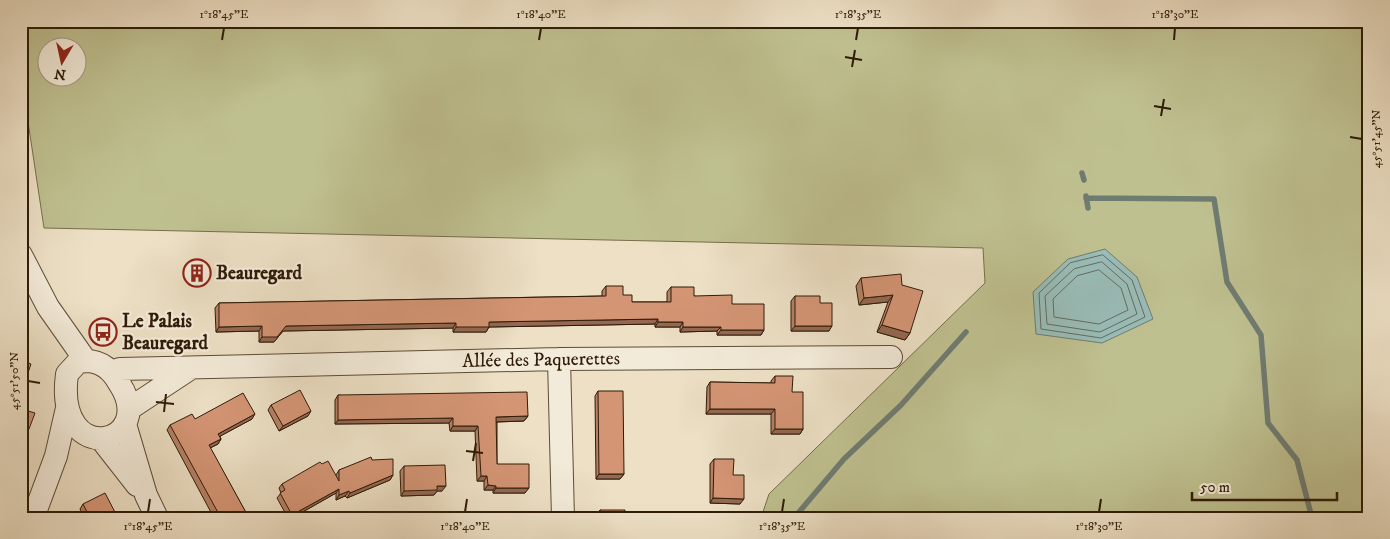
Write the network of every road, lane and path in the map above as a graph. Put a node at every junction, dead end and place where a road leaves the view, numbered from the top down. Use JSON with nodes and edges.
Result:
{"nodes":[{"id":1,"x":21,"y":255,"type":"edge"},
{"id":2,"x":891,"y":357,"type":"dead end"},
{"id":3,"x":559,"y":359,"type":"junction"},
{"id":4,"x":78,"y":365,"type":"junction"},
{"id":5,"x":191,"y":368,"type":"junction"},
{"id":6,"x":111,"y":372,"type":"junction"},
{"id":7,"x":67,"y":408,"type":"junction"},
{"id":8,"x":127,"y":417,"type":"junction"},
{"id":9,"x":95,"y":438,"type":"junction"},
{"id":10,"x":56,"y":456,"type":"junction"},
{"id":11,"x":146,"y":496,"type":"junction"},
{"id":12,"x":33,"y":518,"type":"edge"},
{"id":13,"x":157,"y":518,"type":"edge"},
{"id":14,"x":563,"y":518,"type":"edge"}],
"edges":[{"from":1,"to":4,"type":"street"},
{"from":2,"to":3,"type":"street","name":"Allée des Paquerettes"},
{"from":3,"to":5,"type":"street","name":"Allée des Paquerettes"},
{"from":3,"to":14,"type":"street"},
{"from":4,"to":6,"type":"street"},
{"from":4,"to":7,"type":"street"},
{"from":5,"to":6,"type":"street","name":"Allée des Paquerettes"},
{"from":5,"to":8,"type":"street"},
{"from":6,"to":8,"type":"street"},
{"from":7,"to":9,"type":"street"},
{"from":7,"to":10,"type":"street"},
{"from":8,"to":9,"type":"street"},
{"from":8,"to":11,"type":"street"},
{"from":9,"to":10,"type":"street"},
{"from":9,"to":11,"type":"street"},
{"from":10,"to":12,"type":"street"},
{"from":11,"to":13,"type":"street"}]}
